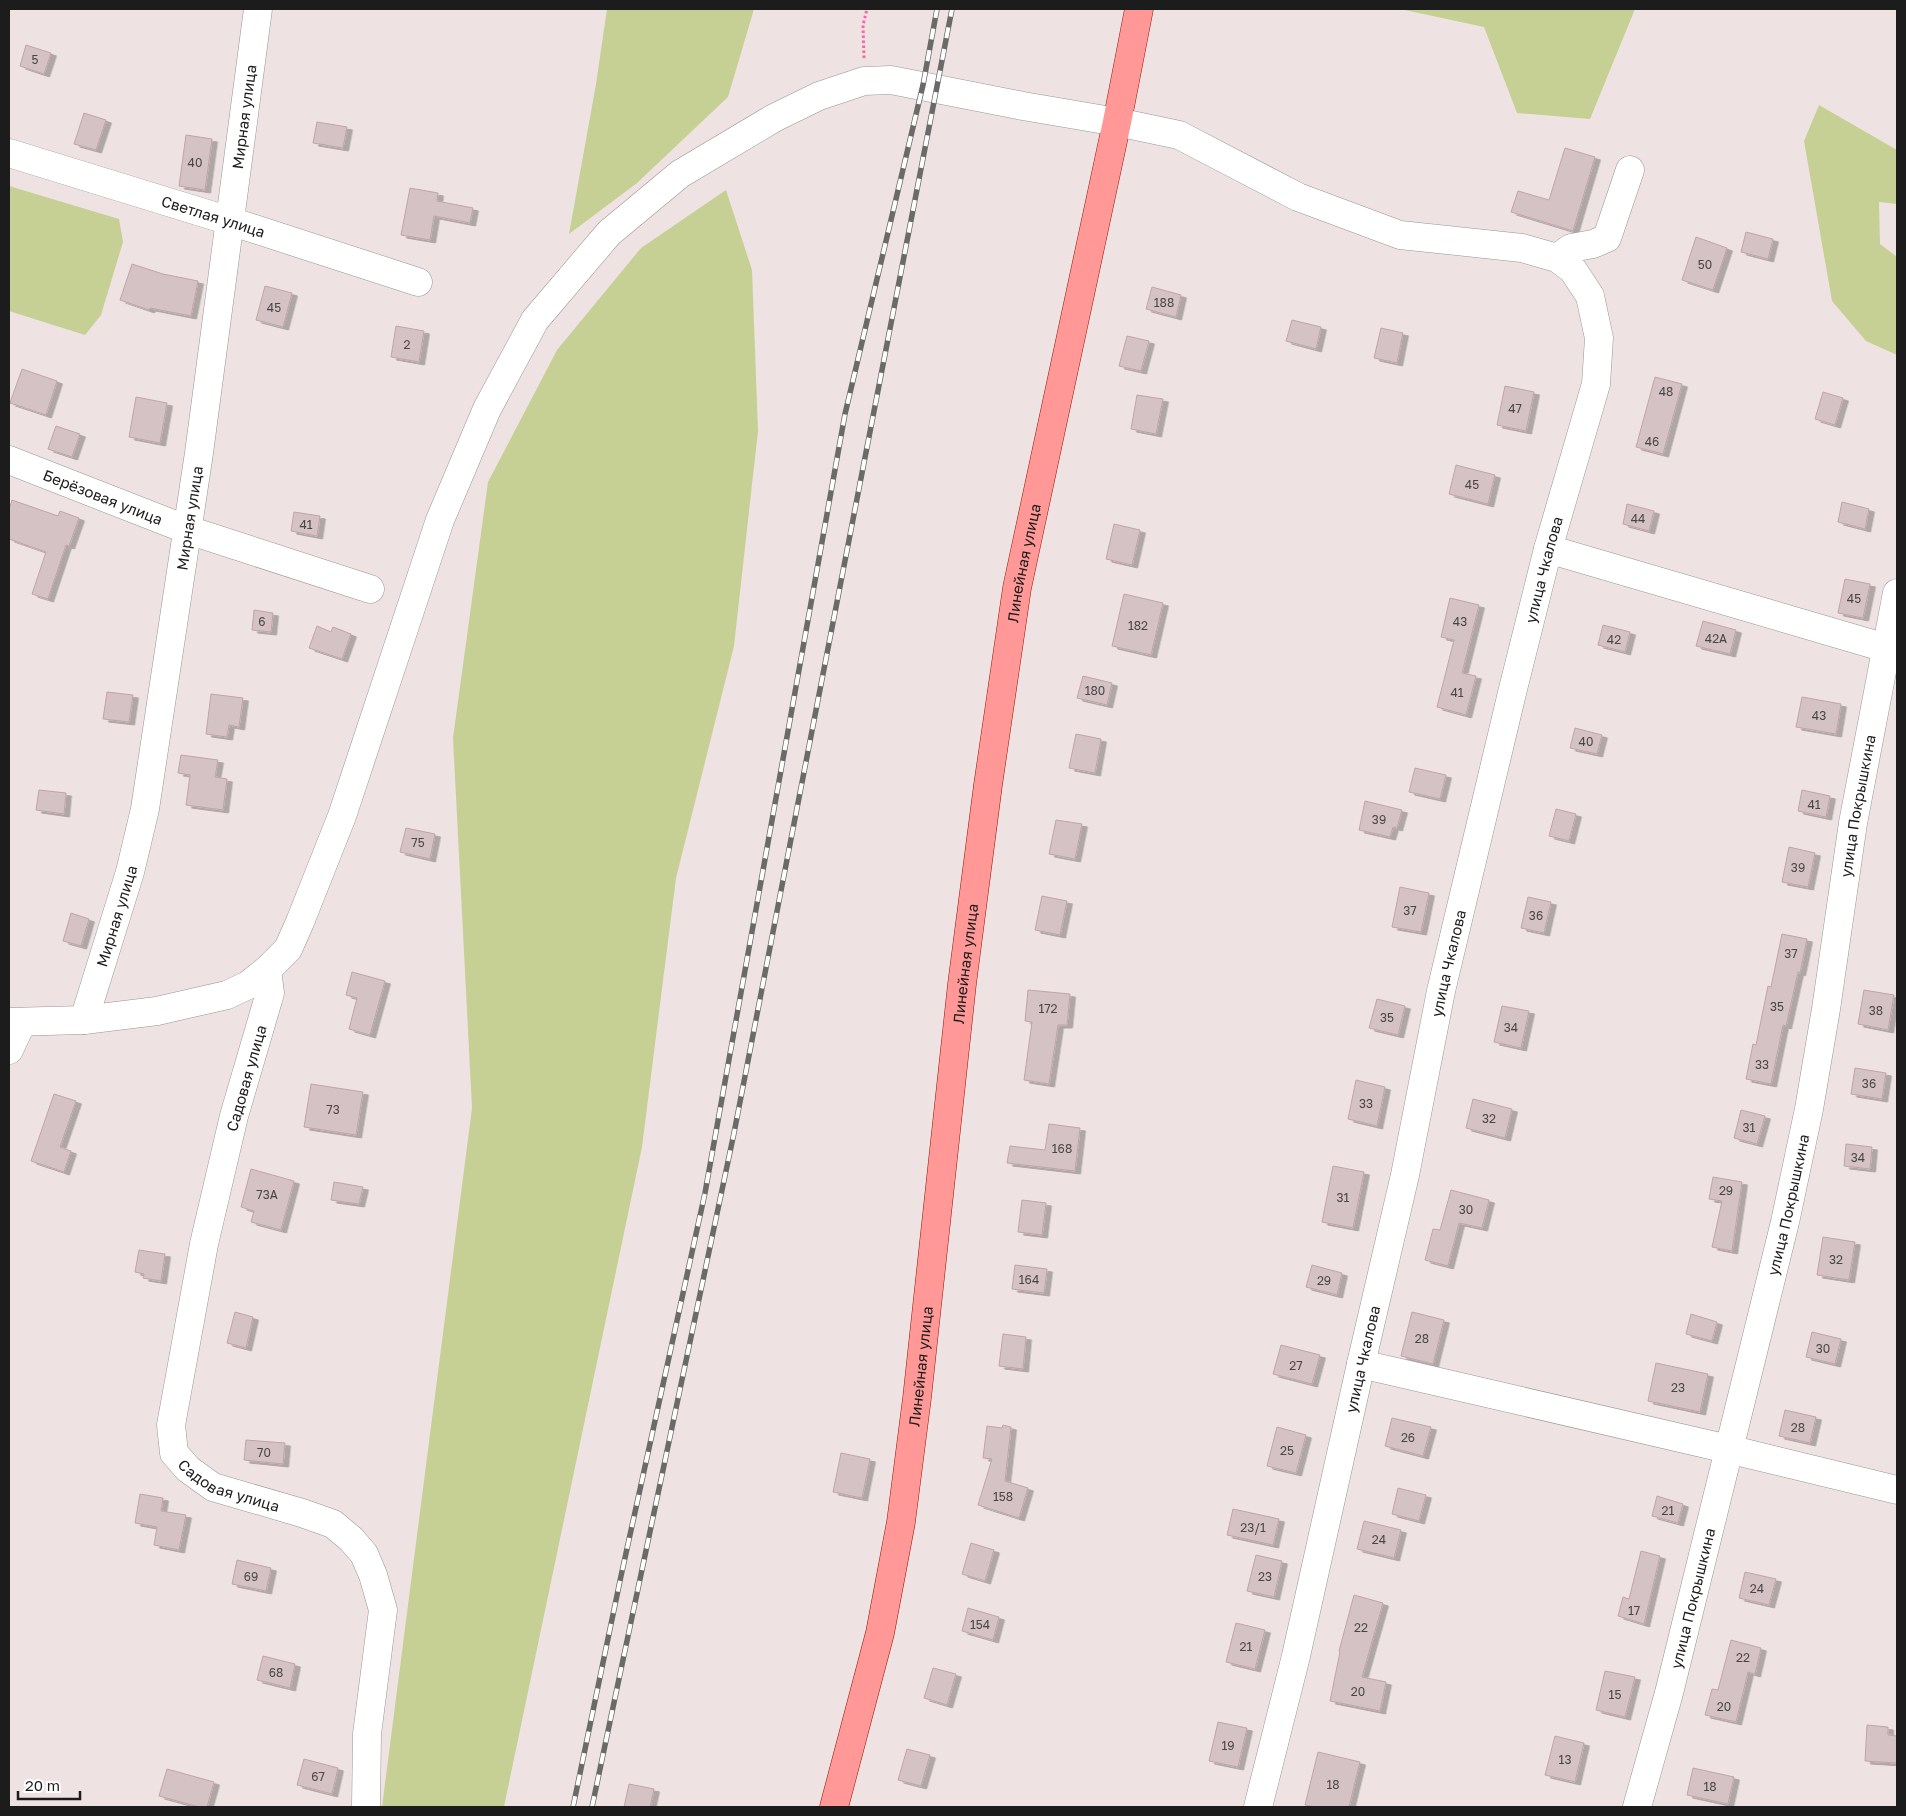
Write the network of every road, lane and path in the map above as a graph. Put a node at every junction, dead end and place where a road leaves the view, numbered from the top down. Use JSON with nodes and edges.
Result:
{"nodes":[{"id":1,"x":258,"y":9,"type":"edge"},
{"id":2,"x":867,"y":9,"type":"edge"},
{"id":3,"x":1139,"y":9,"type":"edge"},
{"id":4,"x":864,"y":81,"type":"junction"},
{"id":5,"x":1117,"y":122,"type":"junction"},
{"id":6,"x":9,"y":153,"type":"edge"},
{"id":7,"x":1630,"y":170,"type":"dead end"},
{"id":8,"x":230,"y":221,"type":"junction"},
{"id":9,"x":1557,"y":258,"type":"junction"},
{"id":10,"x":418,"y":282,"type":"dead end"},
{"id":11,"x":9,"y":460,"type":"edge"},
{"id":12,"x":188,"y":530,"type":"junction"},
{"id":13,"x":1548,"y":549,"type":"junction"},
{"id":14,"x":370,"y":589,"type":"dead end"},
{"id":15,"x":1897,"y":593,"type":"edge"},
{"id":16,"x":1886,"y":648,"type":"junction"},
{"id":17,"x":267,"y":970,"type":"junction"},
{"id":18,"x":84,"y":1020,"type":"junction"},
{"id":19,"x":16,"y":1022,"type":"edge"},
{"id":20,"x":9,"y":1050,"type":"edge"},
{"id":21,"x":1361,"y":1364,"type":"junction"},
{"id":22,"x":1728,"y":1449,"type":"junction"},
{"id":23,"x":1897,"y":1490,"type":"edge"},
{"id":24,"x":366,"y":1807,"type":"edge"},
{"id":25,"x":834,"y":1807,"type":"edge"},
{"id":26,"x":1258,"y":1807,"type":"edge"},
{"id":27,"x":1637,"y":1807,"type":"edge"}],
"edges":[{"from":1,"to":8,"type":"street","name":"Мирная улица"},
{"from":2,"to":4,"type":"path"},
{"from":3,"to":5,"type":"main road","name":"Линейная улица"},
{"from":4,"to":5,"type":"street"},
{"from":4,"to":17,"type":"street"},
{"from":5,"to":9,"type":"street"},
{"from":5,"to":25,"type":"main road","name":"Линейная улица"},
{"from":6,"to":8,"type":"street","name":"Светлая улица"},
{"from":7,"to":9,"type":"street"},
{"from":8,"to":10,"type":"street","name":"Светлая улица"},
{"from":8,"to":12,"type":"street","name":"Мирная улица"},
{"from":9,"to":13,"type":"street","name":"улица Чкалова"},
{"from":11,"to":12,"type":"street","name":"Берёзовая улица"},
{"from":12,"to":14,"type":"street","name":"Берёзовая улица"},
{"from":12,"to":18,"type":"street","name":"Мирная улица"},
{"from":13,"to":16,"type":"street"},
{"from":13,"to":21,"type":"street","name":"улица Чкалова"},
{"from":15,"to":16,"type":"street","name":"улица Покрышкина"},
{"from":16,"to":22,"type":"street","name":"улица Покрышкина"},
{"from":17,"to":18,"type":"street"},
{"from":17,"to":24,"type":"street","name":"Садовая улица"},
{"from":18,"to":19,"type":"street"},
{"from":19,"to":20,"type":"street"},
{"from":21,"to":22,"type":"street"},
{"from":21,"to":26,"type":"street","name":"улица Чкалова"},
{"from":22,"to":23,"type":"street"},
{"from":22,"to":27,"type":"street","name":"улица Покрышкина"}]}
